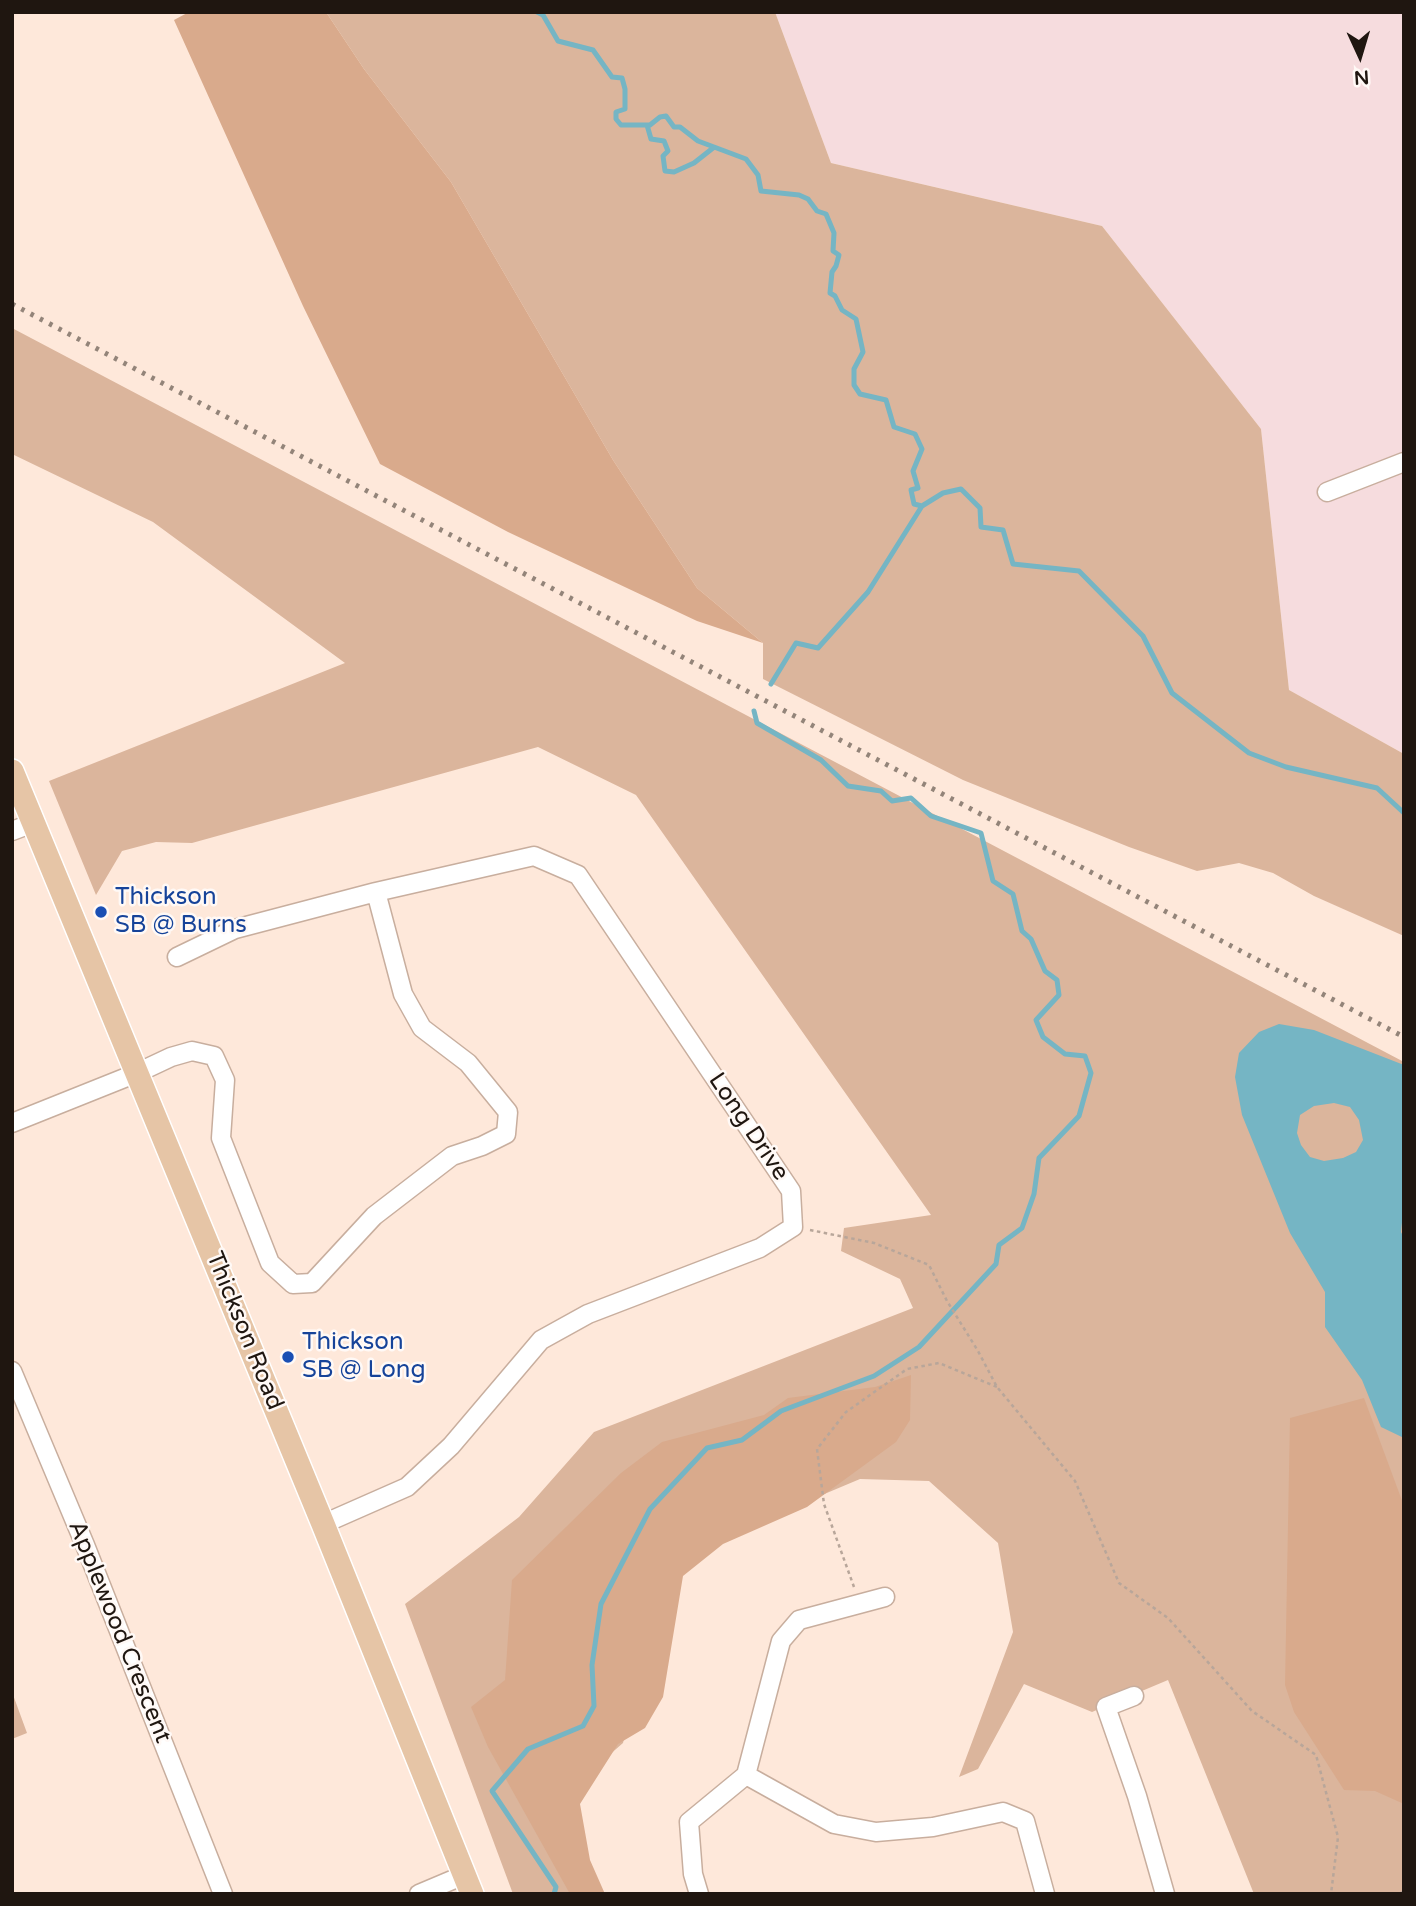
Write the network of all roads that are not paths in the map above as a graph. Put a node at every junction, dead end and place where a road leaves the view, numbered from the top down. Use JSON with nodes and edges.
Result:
{"nodes":[{"id":1,"x":1404,"y":462,"type":"edge"},
{"id":2,"x":1327,"y":492,"type":"dead end"},
{"id":3,"x":12,"y":771,"type":"edge"},
{"id":4,"x":23,"y":827,"type":"edge"},
{"id":5,"x":376,"y":892,"type":"junction"},
{"id":6,"x":177,"y":957,"type":"dead end"},
{"id":7,"x":137,"y":1073,"type":"junction"},
{"id":8,"x":12,"y":1123,"type":"edge"},
{"id":9,"x":12,"y":1371,"type":"edge"},
{"id":10,"x":323,"y":1524,"type":"junction"},
{"id":11,"x":885,"y":1597,"type":"dead end"},
{"id":12,"x":1134,"y":1696,"type":"dead end"},
{"id":13,"x":746,"y":1775,"type":"junction"},
{"id":14,"x":468,"y":1884,"type":"edge"},
{"id":15,"x":223,"y":1894,"type":"edge"},
{"id":16,"x":419,"y":1894,"type":"edge"},
{"id":17,"x":699,"y":1894,"type":"edge"},
{"id":18,"x":1045,"y":1894,"type":"edge"},
{"id":19,"x":1165,"y":1894,"type":"edge"}],
"edges":[{"from":1,"to":2,"type":"street"},
{"from":3,"to":4,"type":"main road","name":"Thickson Road"},
{"from":4,"to":7,"type":"main road","name":"Thickson Road"},
{"from":5,"to":6,"type":"street","name":"Long Drive"},
{"from":5,"to":7,"type":"street"},
{"from":5,"to":10,"type":"street","name":"Long Drive"},
{"from":7,"to":8,"type":"street"},
{"from":7,"to":10,"type":"main road","name":"Thickson Road"},
{"from":9,"to":15,"type":"street","name":"Applewood Crescent"},
{"from":10,"to":14,"type":"main road","name":"Thickson Road"},
{"from":11,"to":13,"type":"street"},
{"from":12,"to":19,"type":"street"},
{"from":13,"to":17,"type":"street"},
{"from":13,"to":18,"type":"street"},
{"from":14,"to":16,"type":"street"}]}
